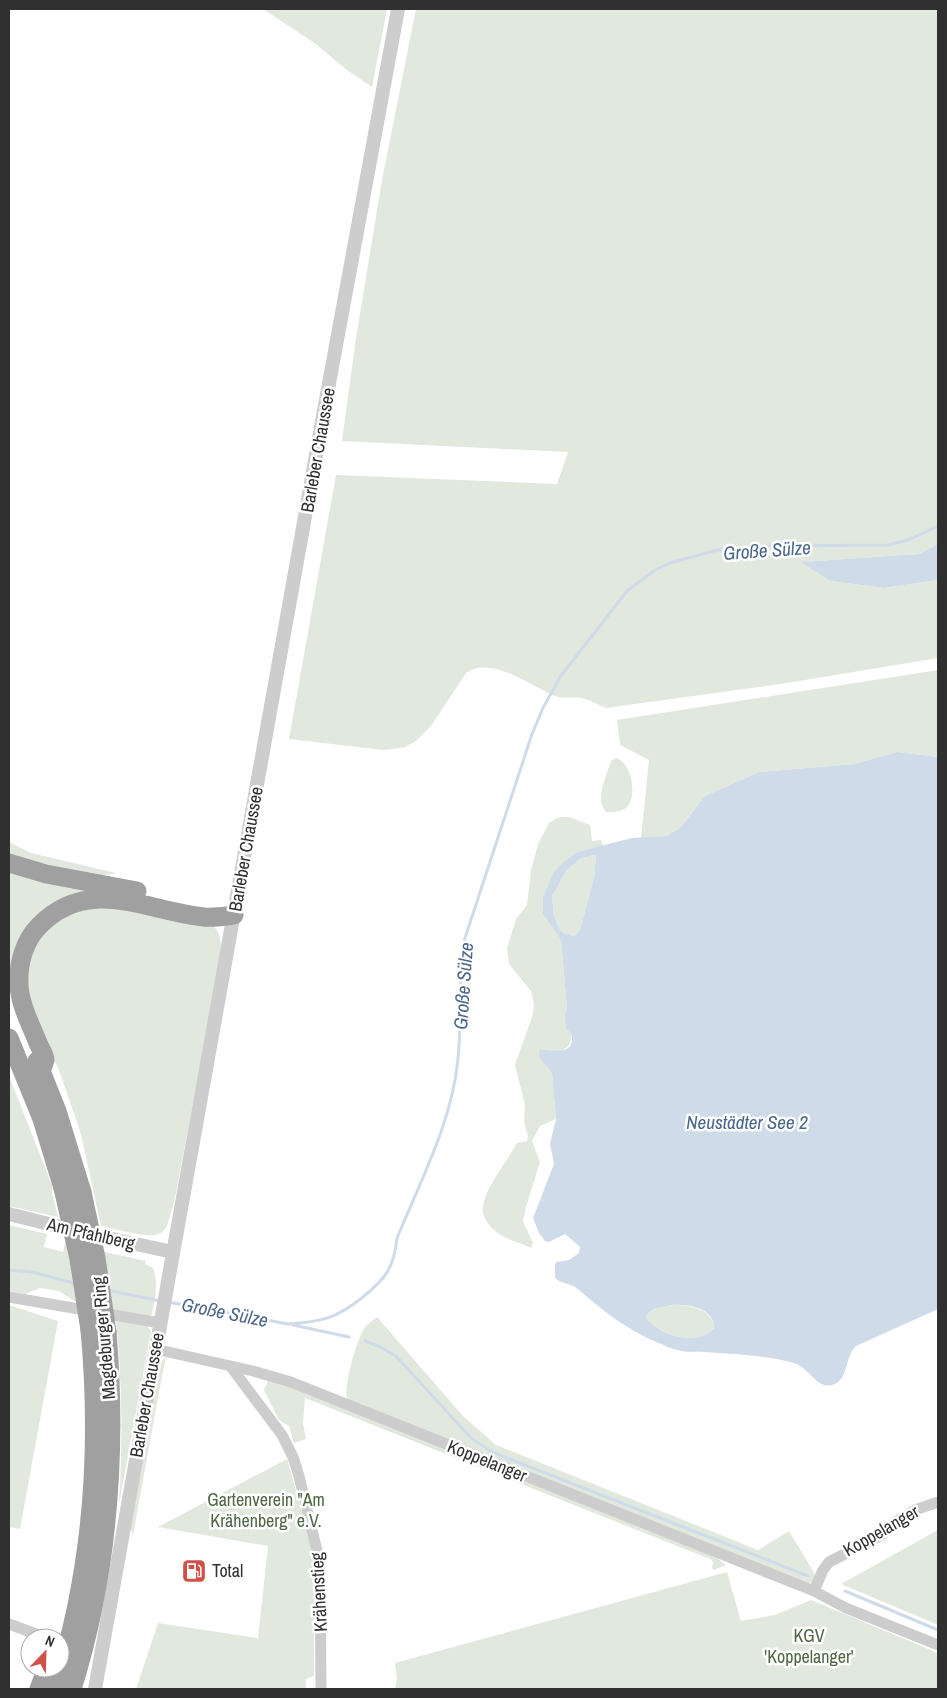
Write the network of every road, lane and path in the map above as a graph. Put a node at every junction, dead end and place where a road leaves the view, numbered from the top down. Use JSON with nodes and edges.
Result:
{"nodes":[{"id":1,"x":398,"y":9,"type":"edge"},
{"id":2,"x":9,"y":863,"type":"edge"},
{"id":3,"x":234,"y":915,"type":"junction"},
{"id":4,"x":9,"y":998,"type":"edge"},
{"id":5,"x":10,"y":1042,"type":"edge"},
{"id":6,"x":41,"y":1071,"type":"junction"},
{"id":7,"x":9,"y":1214,"type":"edge"},
{"id":8,"x":173,"y":1252,"type":"junction"},
{"id":9,"x":9,"y":1297,"type":"edge"},
{"id":10,"x":161,"y":1316,"type":"junction"},
{"id":11,"x":98,"y":1331,"type":"junction"},
{"id":12,"x":155,"y":1349,"type":"junction"},
{"id":13,"x":231,"y":1367,"type":"junction"},
{"id":14,"x":938,"y":1502,"type":"edge"},
{"id":15,"x":80,"y":1584,"type":"junction"},
{"id":16,"x":814,"y":1591,"type":"junction"},
{"id":17,"x":60,"y":1628,"type":"edge"},
{"id":18,"x":938,"y":1645,"type":"edge"},
{"id":19,"x":55,"y":1689,"type":"edge"},
{"id":20,"x":72,"y":1689,"type":"edge"},
{"id":21,"x":95,"y":1689,"type":"edge"},
{"id":22,"x":321,"y":1689,"type":"edge"}],
"edges":[{"from":1,"to":3,"type":"street","name":"Barleber Chaussee"},
{"from":2,"to":3,"type":"highway"},
{"from":3,"to":6,"type":"highway"},
{"from":3,"to":8,"type":"street","name":"Barleber Chaussee"},
{"from":4,"to":6,"type":"highway","name":"Magdeburger Ring"},
{"from":5,"to":11,"type":"highway","name":"Magdeburger Ring","bridge":true},
{"from":6,"to":11,"type":"highway","name":"Magdeburger Ring","bridge":true},
{"from":7,"to":8,"type":"street","name":"Am Pfahlberg"},
{"from":8,"to":10,"type":"street","name":"Barleber Chaussee"},
{"from":9,"to":10,"type":"street"},
{"from":10,"to":12,"type":"street","name":"Barleber Chaussee"},
{"from":11,"to":15,"type":"highway","name":"Magdeburger Ring"},
{"from":11,"to":20,"type":"highway","name":"Magdeburger Ring"},
{"from":12,"to":13,"type":"street","name":"Koppelanger"},
{"from":12,"to":21,"type":"street","name":"Barleber Chaussee"},
{"from":13,"to":16,"type":"street","name":"Koppelanger"},
{"from":13,"to":22,"type":"street","name":"Krähenstieg"},
{"from":14,"to":16,"type":"street","name":"Koppelanger"},
{"from":15,"to":17,"type":"highway"},
{"from":15,"to":19,"type":"highway","name":"Magdeburger Ring"},
{"from":16,"to":18,"type":"street","name":"Koppelanger"}]}
